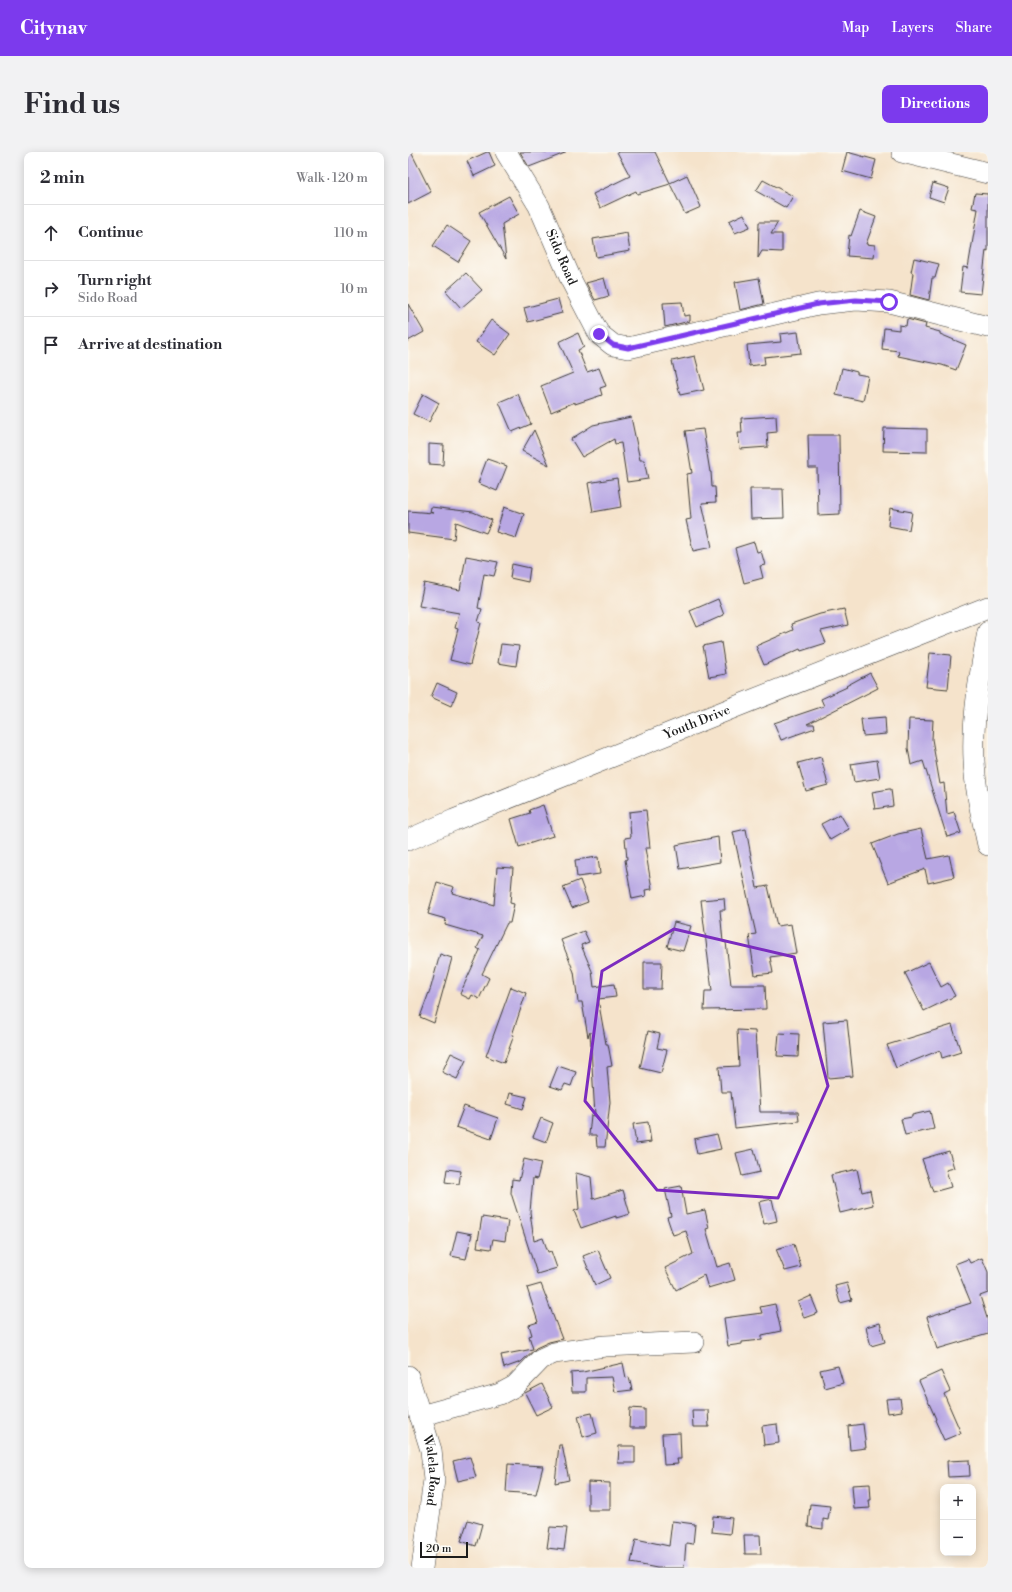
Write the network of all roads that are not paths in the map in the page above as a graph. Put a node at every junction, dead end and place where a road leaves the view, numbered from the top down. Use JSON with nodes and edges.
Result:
{"nodes":[{"id":1,"x":506,"y":152,"type":"edge"},
{"id":2,"x":902,"y":152,"type":"edge"},
{"id":3,"x":988,"y":173,"type":"edge"},
{"id":4,"x":988,"y":328,"type":"edge"},
{"id":5,"x":988,"y":607,"type":"edge"},
{"id":6,"x":988,"y":632,"type":"edge"},
{"id":7,"x":408,"y":840,"type":"edge"},
{"id":8,"x":988,"y":845,"type":"edge"},
{"id":9,"x":694,"y":1342,"type":"dead end"},
{"id":10,"x":408,"y":1376,"type":"edge"},
{"id":11,"x":420,"y":1416,"type":"junction"},
{"id":12,"x":422,"y":1568,"type":"edge"}],
"edges":[{"from":1,"to":4,"type":"street","name":"Sido Road"},
{"from":2,"to":3,"type":"street"},
{"from":5,"to":7,"type":"street","name":"Youth Drive"},
{"from":6,"to":8,"type":"street"},
{"from":9,"to":11,"type":"street"},
{"from":10,"to":11,"type":"street","name":"Walela Road"},
{"from":11,"to":12,"type":"street","name":"Walela Road"}]}
